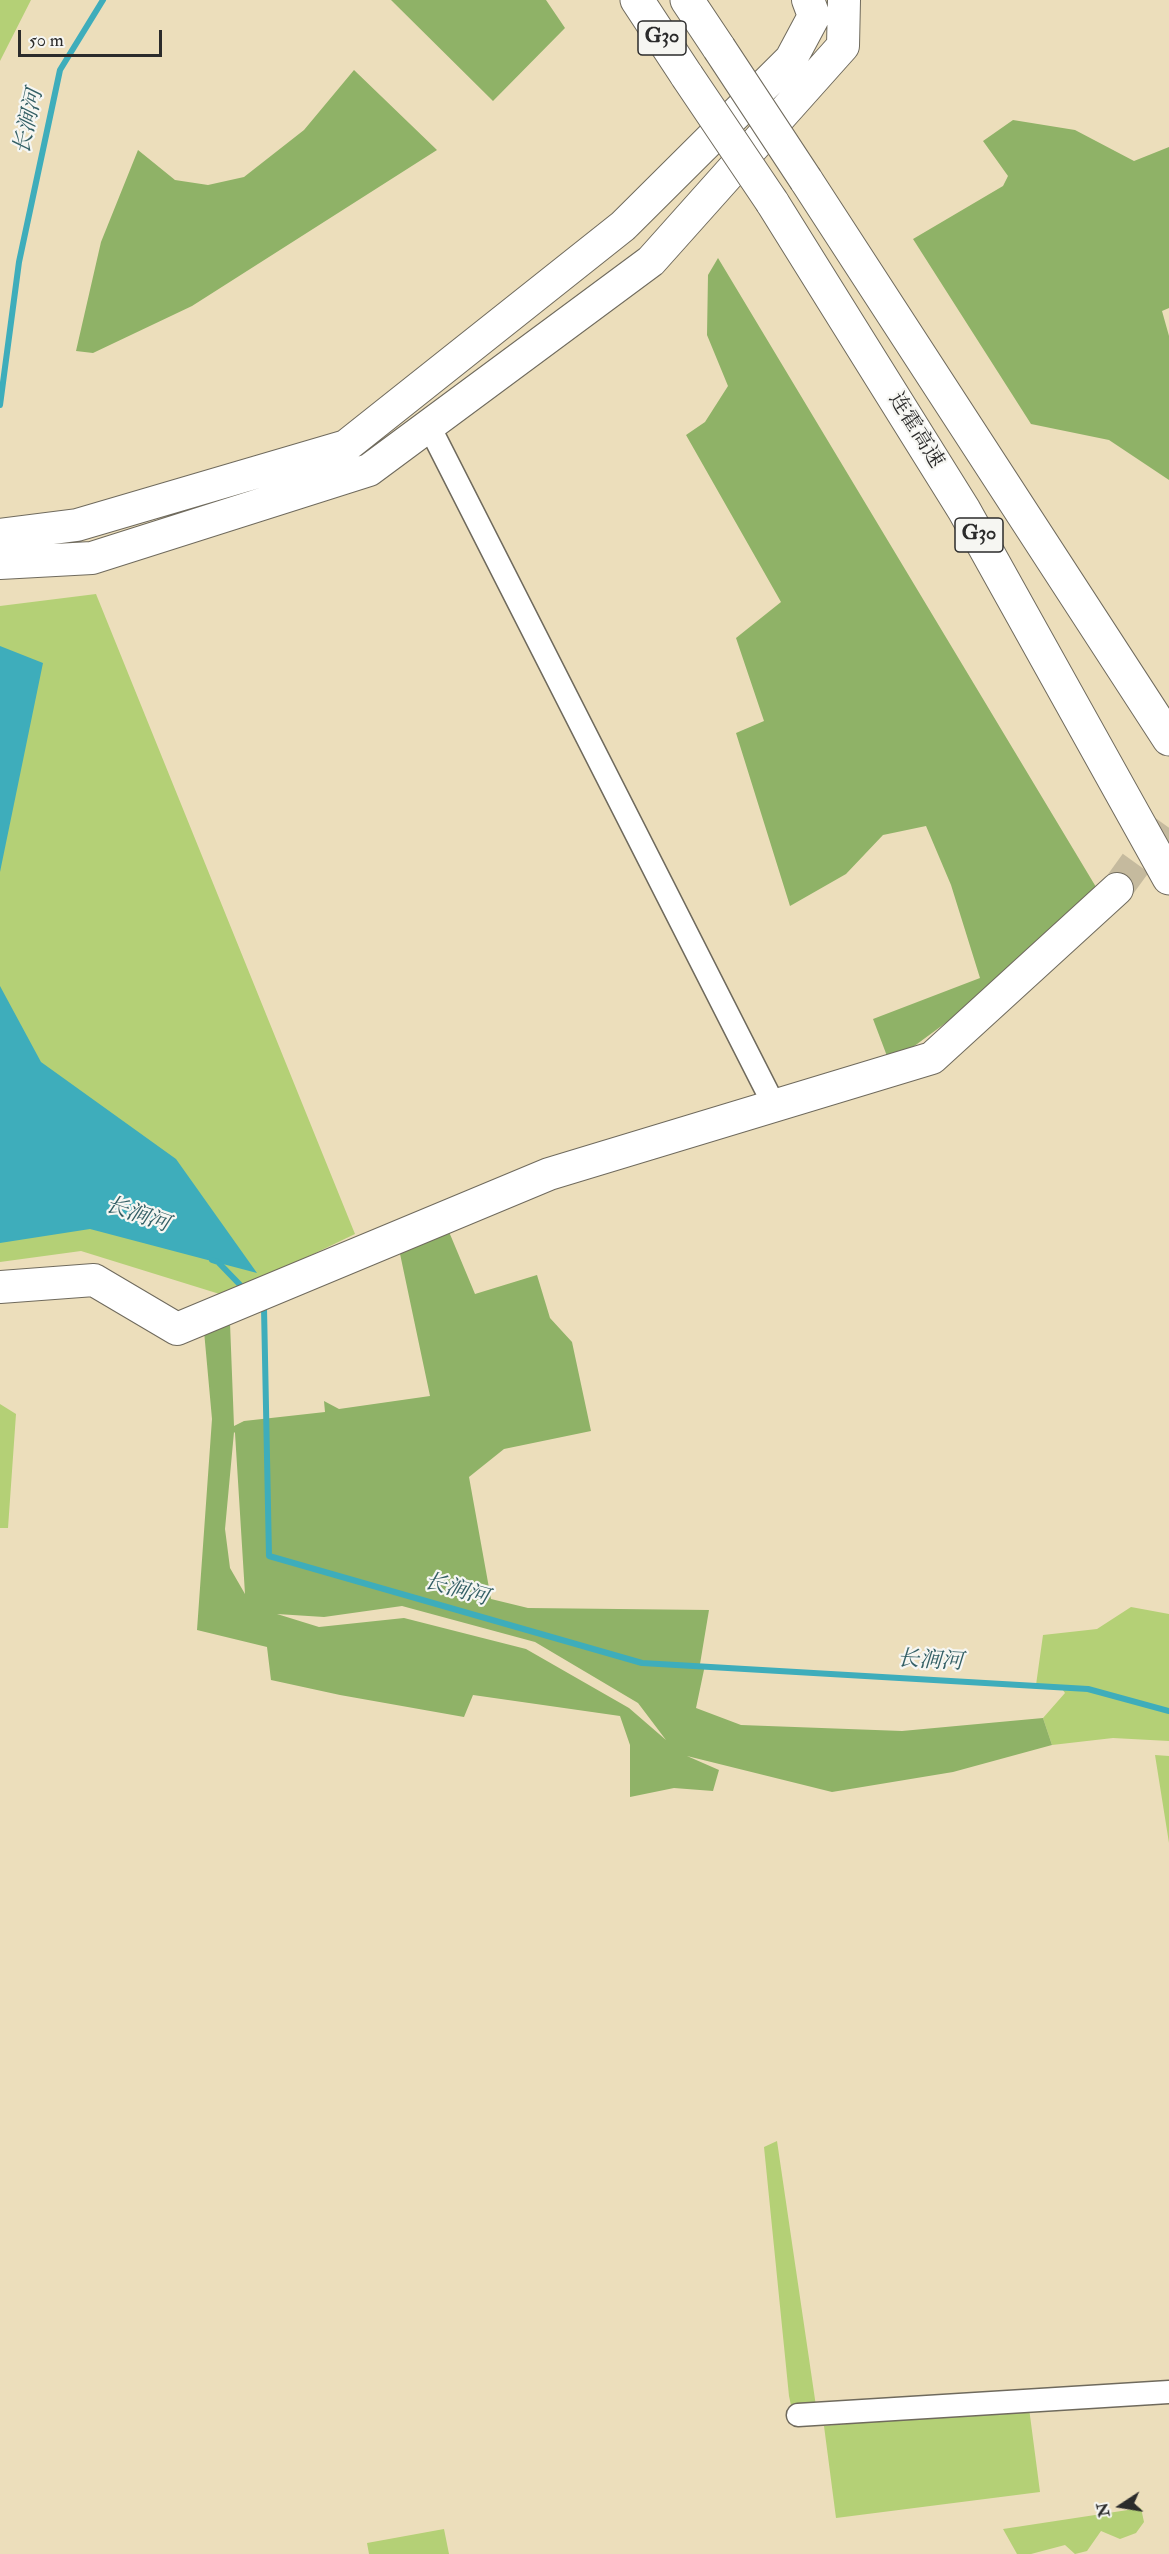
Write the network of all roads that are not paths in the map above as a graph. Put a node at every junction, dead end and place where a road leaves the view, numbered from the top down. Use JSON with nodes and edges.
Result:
{"nodes":[{"id":1,"x":637,"y":0,"type":"edge"},
{"id":2,"x":687,"y":0,"type":"edge"},
{"id":3,"x":808,"y":0,"type":"edge"},
{"id":4,"x":844,"y":0,"type":"edge"},
{"id":5,"x":429,"y":426,"type":"junction"},
{"id":6,"x":0,"y":535,"type":"edge"},
{"id":7,"x":0,"y":563,"type":"edge"},
{"id":8,"x":1169,"y":739,"type":"edge"},
{"id":9,"x":1169,"y":878,"type":"edge"},
{"id":10,"x":1117,"y":888,"type":"tunnel mouth"},
{"id":11,"x":774,"y":1106,"type":"junction"},
{"id":12,"x":0,"y":1287,"type":"edge"},
{"id":13,"x":1169,"y":2392,"type":"edge"},
{"id":14,"x":798,"y":2415,"type":"dead end"}],
"edges":[{"from":1,"to":9,"type":"highway","name":"连霍高速","number":"G30","bridge":true},
{"from":2,"to":8,"type":"highway","number":"G30","bridge":true},
{"from":3,"to":6,"type":"main road"},
{"from":4,"to":5,"type":"main road"},
{"from":5,"to":7,"type":"main road"},
{"from":5,"to":11,"type":"street"},
{"from":10,"to":11,"type":"main road"},
{"from":11,"to":12,"type":"main road"},
{"from":13,"to":14,"type":"street"}]}
